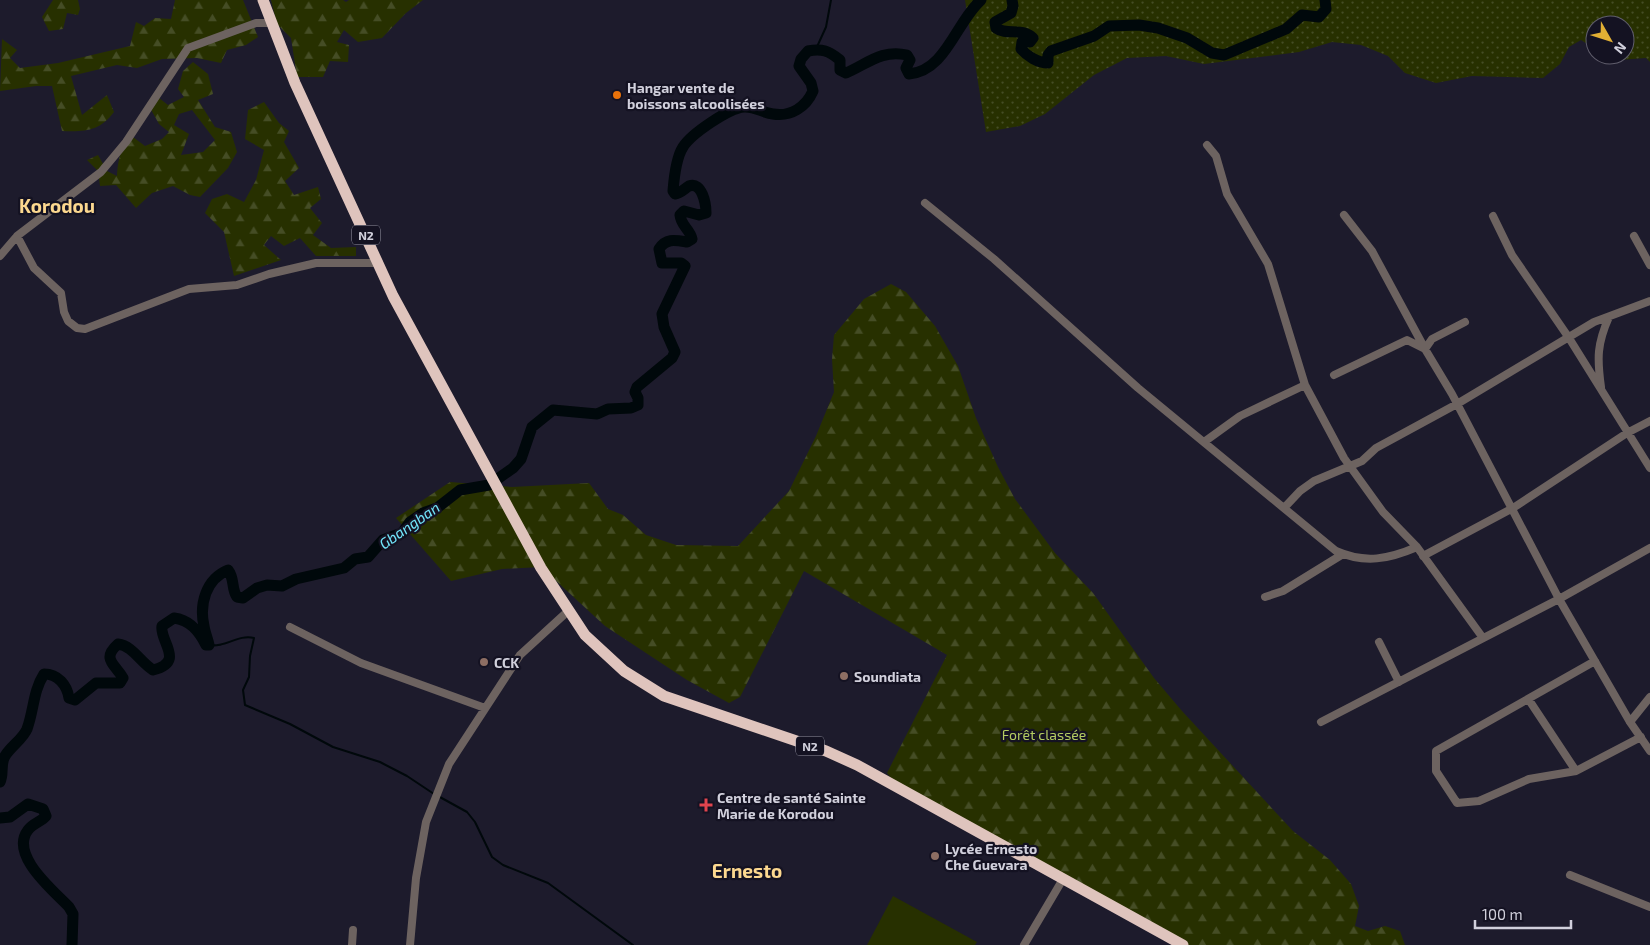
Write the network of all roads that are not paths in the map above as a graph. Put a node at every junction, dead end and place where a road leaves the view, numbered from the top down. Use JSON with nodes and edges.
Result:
{"nodes":[{"id":1,"x":263,"y":0,"type":"edge"},
{"id":2,"x":272,"y":23,"type":"junction"},
{"id":3,"x":1207,"y":145,"type":"dead end"},
{"id":4,"x":925,"y":203,"type":"dead end"},
{"id":5,"x":1344,"y":215,"type":"dead end"},
{"id":6,"x":1493,"y":216,"type":"dead end"},
{"id":7,"x":17,"y":236,"type":"junction"},
{"id":8,"x":1634,"y":236,"type":"dead end"},
{"id":9,"x":0,"y":256,"type":"edge"},
{"id":10,"x":380,"y":263,"type":"junction"},
{"id":11,"x":1650,"y":265,"type":"edge"},
{"id":12,"x":1650,"y":301,"type":"edge"},
{"id":13,"x":1609,"y":317,"type":"junction"},
{"id":14,"x":1465,"y":322,"type":"dead end"},
{"id":15,"x":1569,"y":338,"type":"junction"},
{"id":16,"x":1425,"y":350,"type":"junction"},
{"id":17,"x":1334,"y":375,"type":"dead end"},
{"id":18,"x":1305,"y":385,"type":"junction"},
{"id":19,"x":1602,"y":392,"type":"junction"},
{"id":20,"x":1457,"y":404,"type":"junction"},
{"id":21,"x":1650,"y":421,"type":"edge"},
{"id":22,"x":1627,"y":433,"type":"junction"},
{"id":23,"x":1204,"y":442,"type":"junction"},
{"id":24,"x":1350,"y":466,"type":"junction"},
{"id":25,"x":1650,"y":468,"type":"edge"},
{"id":26,"x":1284,"y":508,"type":"junction"},
{"id":27,"x":1513,"y":508,"type":"junction"},
{"id":28,"x":1417,"y":547,"type":"junction"},
{"id":29,"x":1650,"y":548,"type":"edge"},
{"id":30,"x":1343,"y":554,"type":"junction"},
{"id":31,"x":1423,"y":556,"type":"junction"},
{"id":32,"x":1265,"y":597,"type":"dead end"},
{"id":33,"x":1559,"y":599,"type":"junction"},
{"id":34,"x":567,"y":612,"type":"junction"},
{"id":35,"x":290,"y":627,"type":"dead end"},
{"id":36,"x":1482,"y":638,"type":"junction"},
{"id":37,"x":1379,"y":642,"type":"dead end"},
{"id":38,"x":1595,"y":661,"type":"junction"},
{"id":39,"x":1399,"y":682,"type":"junction"},
{"id":40,"x":1650,"y":698,"type":"edge"},
{"id":41,"x":1529,"y":700,"type":"junction"},
{"id":42,"x":485,"y":708,"type":"junction"},
{"id":43,"x":1321,"y":722,"type":"dead end"},
{"id":44,"x":1630,"y":722,"type":"junction"},
{"id":45,"x":1641,"y":737,"type":"junction"},
{"id":46,"x":1650,"y":750,"type":"edge"},
{"id":47,"x":1576,"y":771,"type":"junction"},
{"id":48,"x":1570,"y":875,"type":"dead end"},
{"id":49,"x":1063,"y":878,"type":"junction"},
{"id":50,"x":1650,"y":907,"type":"edge"},
{"id":51,"x":353,"y":930,"type":"dead end"},
{"id":52,"x":352,"y":945,"type":"edge"},
{"id":53,"x":410,"y":945,"type":"edge"},
{"id":54,"x":1024,"y":945,"type":"edge"},
{"id":55,"x":1183,"y":945,"type":"edge"}],
"edges":[{"from":1,"to":2,"type":"highway","number":"N2"},
{"from":2,"to":7,"type":"street"},
{"from":2,"to":10,"type":"highway","number":"N2"},
{"from":3,"to":18,"type":"street"},
{"from":4,"to":23,"type":"street"},
{"from":5,"to":16,"type":"street"},
{"from":6,"to":15,"type":"street"},
{"from":7,"to":9,"type":"street"},
{"from":7,"to":10,"type":"street"},
{"from":8,"to":11,"type":"street"},
{"from":10,"to":34,"type":"highway","number":"N2"},
{"from":12,"to":13,"type":"street"},
{"from":13,"to":15,"type":"street"},
{"from":13,"to":19,"type":"street"},
{"from":14,"to":16,"type":"street"},
{"from":15,"to":19,"type":"street"},
{"from":15,"to":20,"type":"street"},
{"from":16,"to":17,"type":"street"},
{"from":16,"to":20,"type":"street"},
{"from":18,"to":23,"type":"street"},
{"from":18,"to":24,"type":"street"},
{"from":19,"to":22,"type":"street"},
{"from":20,"to":24,"type":"street"},
{"from":20,"to":27,"type":"street"},
{"from":21,"to":22,"type":"street"},
{"from":22,"to":25,"type":"street"},
{"from":22,"to":27,"type":"street"},
{"from":23,"to":26,"type":"street"},
{"from":24,"to":26,"type":"street"},
{"from":24,"to":28,"type":"street"},
{"from":26,"to":30,"type":"street"},
{"from":27,"to":31,"type":"street"},
{"from":27,"to":33,"type":"street"},
{"from":28,"to":30,"type":"street"},
{"from":28,"to":31,"type":"street"},
{"from":29,"to":33,"type":"street"},
{"from":30,"to":32,"type":"street"},
{"from":31,"to":36,"type":"street"},
{"from":33,"to":36,"type":"street"},
{"from":33,"to":38,"type":"street"},
{"from":34,"to":42,"type":"street"},
{"from":34,"to":49,"type":"highway","number":"N2"},
{"from":35,"to":42,"type":"street"},
{"from":36,"to":39,"type":"street"},
{"from":37,"to":39,"type":"street"},
{"from":38,"to":41,"type":"street"},
{"from":38,"to":44,"type":"street"},
{"from":39,"to":43,"type":"street"},
{"from":40,"to":44,"type":"street"},
{"from":41,"to":47,"type":"street"},
{"from":41,"to":47,"type":"street"},
{"from":42,"to":53,"type":"street"},
{"from":44,"to":45,"type":"street"},
{"from":45,"to":46,"type":"street"},
{"from":45,"to":47,"type":"street"},
{"from":48,"to":50,"type":"street"},
{"from":49,"to":54,"type":"street"},
{"from":49,"to":55,"type":"highway","number":"N2"},
{"from":51,"to":52,"type":"street"}]}
